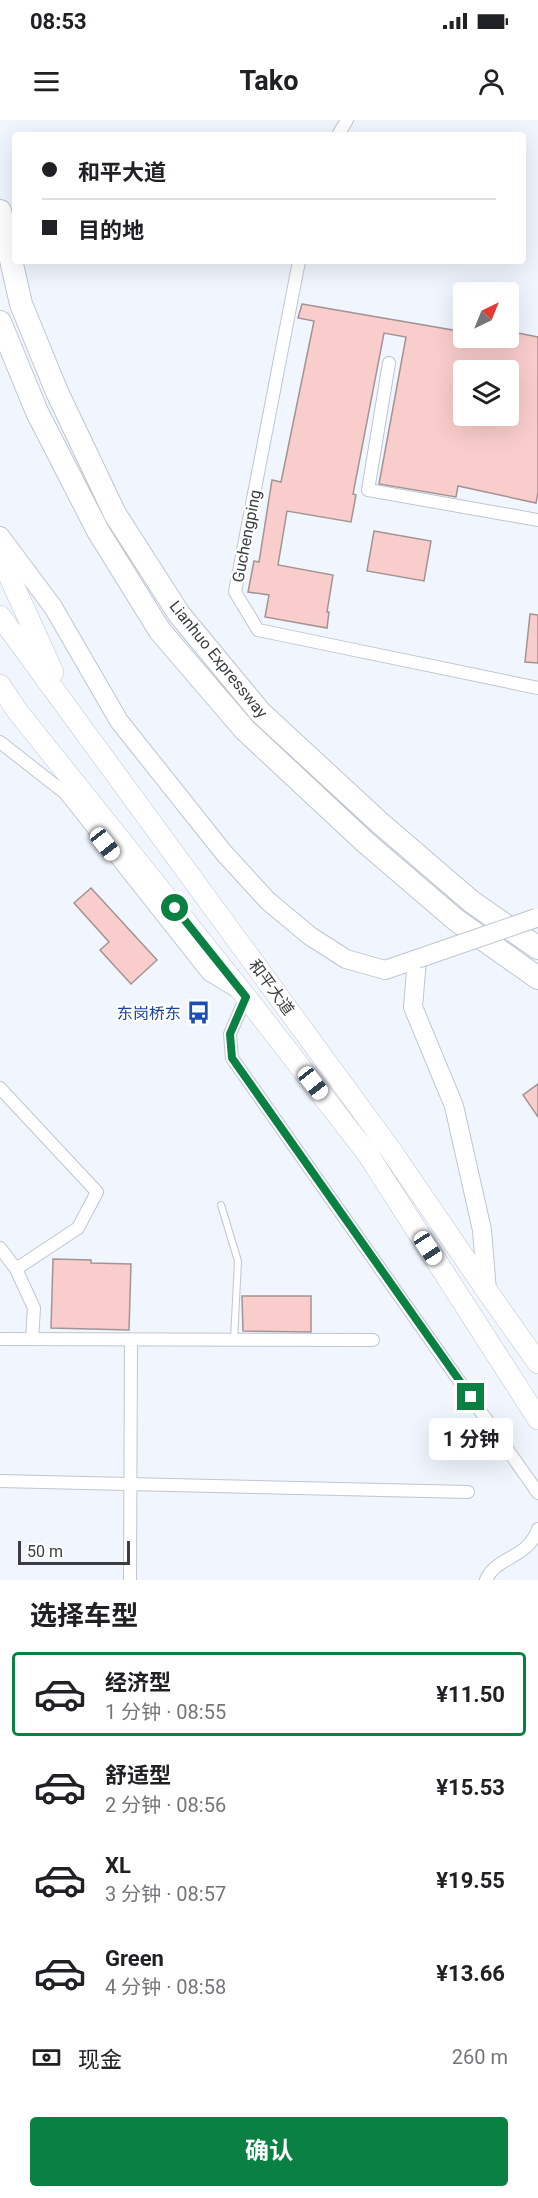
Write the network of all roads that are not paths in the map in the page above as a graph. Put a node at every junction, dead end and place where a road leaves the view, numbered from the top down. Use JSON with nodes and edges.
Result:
{"nodes":[{"id":1,"x":0,"y":211,"type":"edge"},
{"id":2,"x":298,"y":264,"type":"edge"},
{"id":3,"x":0,"y":322,"type":"edge"},
{"id":4,"x":389,"y":363,"type":"dead end"},
{"id":5,"x":538,"y":520,"type":"edge"},
{"id":6,"x":0,"y":536,"type":"edge"},
{"id":7,"x":0,"y":556,"type":"edge"},
{"id":8,"x":0,"y":616,"type":"edge"},
{"id":9,"x":0,"y":685,"type":"edge"},
{"id":10,"x":538,"y":688,"type":"edge"},
{"id":11,"x":0,"y":698,"type":"edge"},
{"id":12,"x":18,"y":712,"type":"junction"},
{"id":13,"x":76,"y":718,"type":"junction"},
{"id":14,"x":0,"y":742,"type":"edge"},
{"id":15,"x":537,"y":918,"type":"edge"},
{"id":16,"x":538,"y":948,"type":"edge"},
{"id":17,"x":417,"y":959,"type":"junction"},
{"id":18,"x":538,"y":978,"type":"edge"},
{"id":19,"x":246,"y":997,"type":"junction"},
{"id":20,"x":0,"y":1088,"type":"edge"},
{"id":21,"x":221,"y":1205,"type":"dead end"},
{"id":22,"x":0,"y":1248,"type":"edge"},
{"id":23,"x":16,"y":1269,"type":"junction"},
{"id":24,"x":487,"y":1292,"type":"junction"},
{"id":25,"x":0,"y":1339,"type":"edge"},
{"id":26,"x":32,"y":1339,"type":"junction"},
{"id":27,"x":131,"y":1340,"type":"junction"},
{"id":28,"x":234,"y":1340,"type":"junction"},
{"id":29,"x":373,"y":1340,"type":"dead end"},
{"id":30,"x":538,"y":1363,"type":"edge"},
{"id":31,"x":538,"y":1419,"type":"edge"},
{"id":32,"x":0,"y":1481,"type":"edge"},
{"id":33,"x":130,"y":1485,"type":"junction"},
{"id":34,"x":468,"y":1492,"type":"dead end"},
{"id":35,"x":538,"y":1493,"type":"edge"},
{"id":36,"x":538,"y":1529,"type":"edge"},
{"id":37,"x":130,"y":1580,"type":"edge"},
{"id":38,"x":486,"y":1580,"type":"edge"}],
"edges":[{"from":1,"to":16,"type":"highway","name":"Lianhuo Expressway"},
{"from":2,"to":10,"type":"street","name":"Guchengping"},
{"from":3,"to":18,"type":"highway","name":"Lianhuo Expressway"},
{"from":4,"to":5,"type":"street"},
{"from":6,"to":17,"type":"main road"},
{"from":7,"to":13,"type":"highway"},
{"from":8,"to":13,"type":"highway","name":"和平大道"},
{"from":9,"to":12,"type":"highway","name":"和平大道"},
{"from":11,"to":12,"type":"highway"},
{"from":12,"to":19,"type":"highway","name":"和平大道"},
{"from":13,"to":24,"type":"highway","name":"和平大道"},
{"from":14,"to":19,"type":"street"},
{"from":15,"to":17,"type":"main road","bridge":true},
{"from":17,"to":24,"type":"main road"},
{"from":19,"to":31,"type":"highway","name":"和平大道"},
{"from":19,"to":35,"type":"street"},
{"from":20,"to":23,"type":"street"},
{"from":21,"to":28,"type":"lane"},
{"from":22,"to":23,"type":"street"},
{"from":23,"to":26,"type":"street"},
{"from":24,"to":30,"type":"highway","name":"和平大道"},
{"from":25,"to":26,"type":"street"},
{"from":26,"to":27,"type":"street"},
{"from":27,"to":28,"type":"street"},
{"from":27,"to":33,"type":"street"},
{"from":28,"to":29,"type":"street"},
{"from":32,"to":33,"type":"street"},
{"from":33,"to":34,"type":"street"},
{"from":33,"to":37,"type":"street"},
{"from":36,"to":38,"type":"street"}]}
